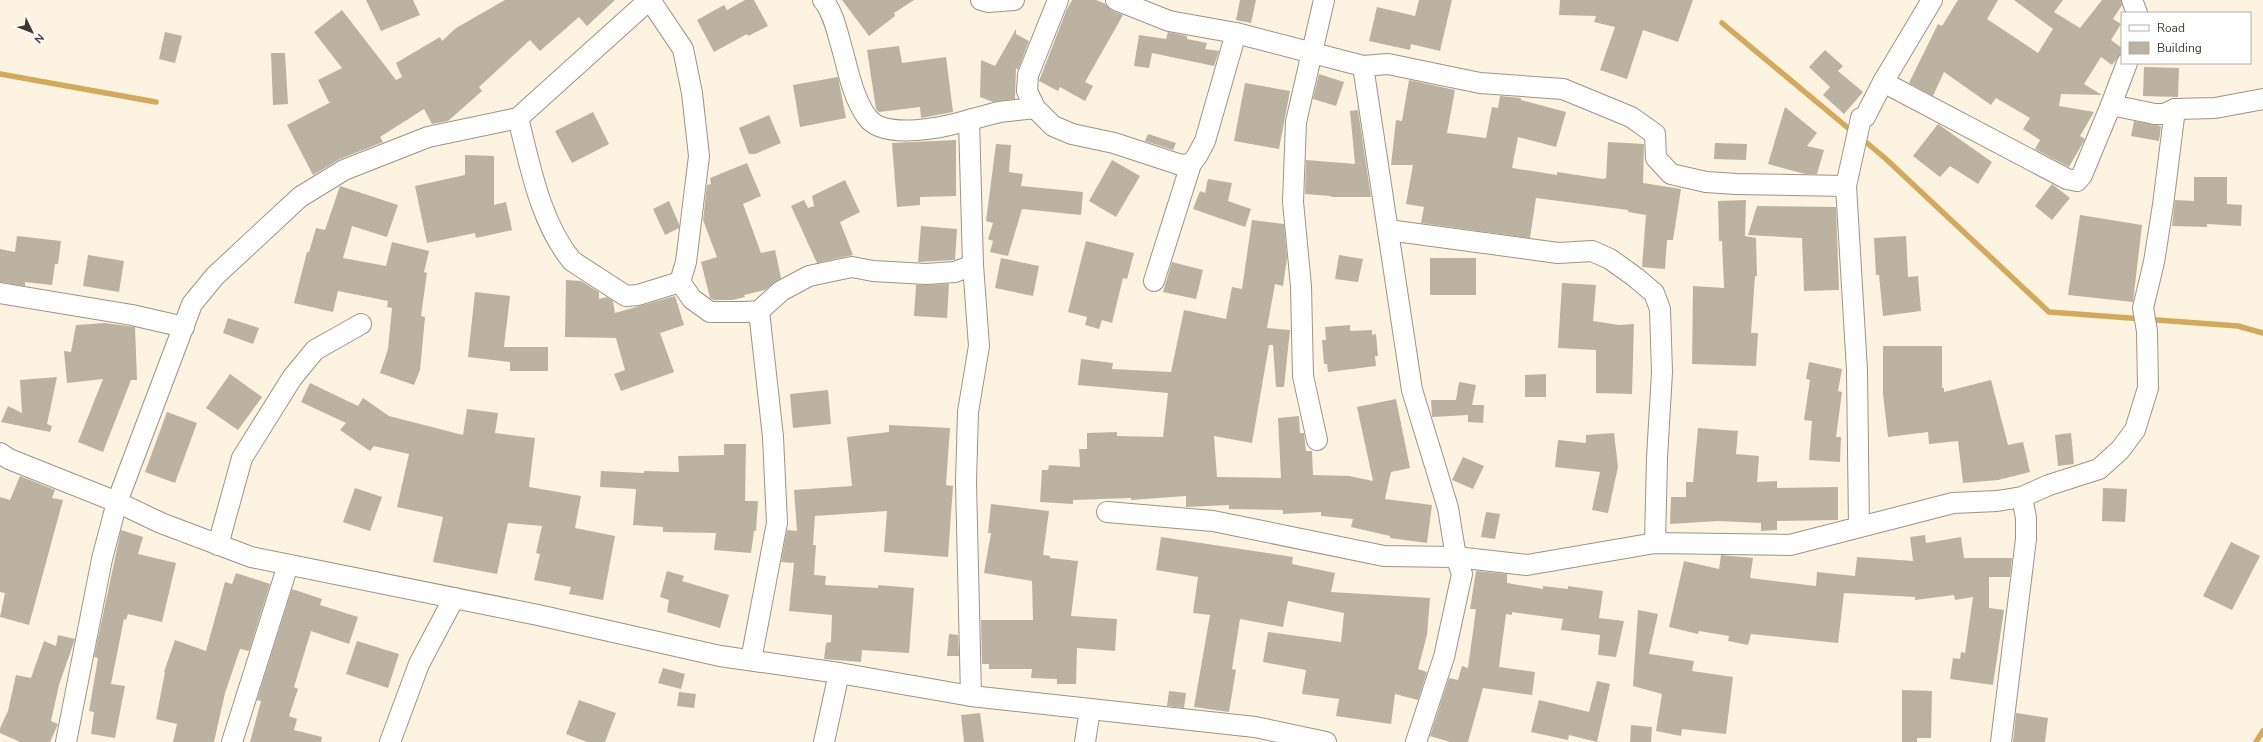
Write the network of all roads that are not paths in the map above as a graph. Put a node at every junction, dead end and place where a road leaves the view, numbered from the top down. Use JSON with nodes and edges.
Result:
{"nodes":[{"id":1,"x":650,"y":0,"type":"edge"},
{"id":2,"x":824,"y":0,"type":"edge"},
{"id":3,"x":981,"y":0,"type":"edge"},
{"id":4,"x":1014,"y":0,"type":"edge"},
{"id":5,"x":1058,"y":0,"type":"edge"},
{"id":6,"x":1116,"y":0,"type":"edge"},
{"id":7,"x":1324,"y":0,"type":"edge"},
{"id":8,"x":1932,"y":0,"type":"edge"},
{"id":9,"x":2132,"y":0,"type":"edge"},
{"id":10,"x":2137,"y":12,"type":"edge"},
{"id":11,"x":1236,"y":33,"type":"junction"},
{"id":12,"x":1312,"y":52,"type":"junction"},
{"id":13,"x":2127,"y":64,"type":"edge"},
{"id":14,"x":1363,"y":66,"type":"junction"},
{"id":15,"x":1883,"y":82,"type":"junction"},
{"id":16,"x":2263,"y":98,"type":"edge"},
{"id":17,"x":2111,"y":105,"type":"junction"},
{"id":18,"x":1035,"y":108,"type":"junction"},
{"id":19,"x":2175,"y":109,"type":"junction"},
{"id":20,"x":518,"y":118,"type":"junction"},
{"id":21,"x":969,"y":120,"type":"junction"},
{"id":22,"x":1191,"y":164,"type":"junction"},
{"id":23,"x":1846,"y":186,"type":"junction"},
{"id":24,"x":1388,"y":230,"type":"junction"},
{"id":25,"x":973,"y":265,"type":"junction"},
{"id":26,"x":1154,"y":281,"type":"dead end"},
{"id":27,"x":680,"y":282,"type":"junction"},
{"id":28,"x":0,"y":293,"type":"edge"},
{"id":29,"x":759,"y":311,"type":"junction"},
{"id":30,"x":361,"y":324,"type":"dead end"},
{"id":31,"x":184,"y":328,"type":"junction"},
{"id":32,"x":1317,"y":440,"type":"dead end"},
{"id":33,"x":3,"y":457,"type":"edge"},
{"id":34,"x":2022,"y":497,"type":"junction"},
{"id":35,"x":117,"y":502,"type":"junction"},
{"id":36,"x":1107,"y":512,"type":"dead end"},
{"id":37,"x":1859,"y":527,"type":"junction"},
{"id":38,"x":1655,"y":543,"type":"junction"},
{"id":39,"x":218,"y":545,"type":"junction"},
{"id":40,"x":1456,"y":557,"type":"junction"},
{"id":41,"x":288,"y":565,"type":"junction"},
{"id":42,"x":454,"y":598,"type":"junction"},
{"id":43,"x":751,"y":660,"type":"junction"},
{"id":44,"x":839,"y":673,"type":"junction"},
{"id":45,"x":971,"y":696,"type":"junction"},
{"id":46,"x":1090,"y":709,"type":"junction"},
{"id":47,"x":66,"y":742,"type":"edge"},
{"id":48,"x":232,"y":742,"type":"edge"},
{"id":49,"x":390,"y":742,"type":"edge"},
{"id":50,"x":824,"y":742,"type":"edge"},
{"id":51,"x":1085,"y":742,"type":"edge"},
{"id":52,"x":1326,"y":742,"type":"edge"},
{"id":53,"x":1416,"y":742,"type":"edge"},
{"id":54,"x":2001,"y":742,"type":"edge"}],
"edges":[{"from":1,"to":20,"type":"street"},
{"from":1,"to":27,"type":"street"},
{"from":2,"to":21,"type":"street"},
{"from":3,"to":4,"type":"street"},
{"from":5,"to":18,"type":"street"},
{"from":6,"to":11,"type":"street"},
{"from":7,"to":12,"type":"street"},
{"from":8,"to":15,"type":"street"},
{"from":9,"to":10,"type":"street"},
{"from":11,"to":12,"type":"street"},
{"from":11,"to":22,"type":"street"},
{"from":12,"to":14,"type":"street"},
{"from":12,"to":32,"type":"street"},
{"from":13,"to":17,"type":"street"},
{"from":14,"to":23,"type":"street"},
{"from":14,"to":24,"type":"street"},
{"from":15,"to":17,"type":"street"},
{"from":15,"to":23,"type":"street"},
{"from":16,"to":19,"type":"street"},
{"from":17,"to":19,"type":"street"},
{"from":18,"to":21,"type":"street"},
{"from":18,"to":22,"type":"street"},
{"from":19,"to":34,"type":"street"},
{"from":20,"to":27,"type":"street"},
{"from":20,"to":31,"type":"street"},
{"from":21,"to":25,"type":"street"},
{"from":22,"to":26,"type":"street"},
{"from":23,"to":37,"type":"street"},
{"from":24,"to":38,"type":"street"},
{"from":24,"to":40,"type":"street"},
{"from":25,"to":29,"type":"street"},
{"from":25,"to":45,"type":"street"},
{"from":27,"to":29,"type":"street"},
{"from":28,"to":31,"type":"street"},
{"from":29,"to":43,"type":"street"},
{"from":30,"to":39,"type":"street"},
{"from":31,"to":35,"type":"street"},
{"from":33,"to":35,"type":"street"},
{"from":34,"to":37,"type":"street"},
{"from":34,"to":54,"type":"street"},
{"from":35,"to":39,"type":"street"},
{"from":35,"to":47,"type":"street"},
{"from":36,"to":40,"type":"street"},
{"from":37,"to":38,"type":"street"},
{"from":38,"to":40,"type":"street"},
{"from":39,"to":41,"type":"street"},
{"from":40,"to":53,"type":"street"},
{"from":41,"to":42,"type":"street"},
{"from":41,"to":48,"type":"street"},
{"from":42,"to":43,"type":"street"},
{"from":42,"to":49,"type":"street"},
{"from":43,"to":44,"type":"street"},
{"from":44,"to":45,"type":"street"},
{"from":44,"to":50,"type":"street"},
{"from":45,"to":46,"type":"street"},
{"from":46,"to":51,"type":"street"},
{"from":46,"to":52,"type":"street"}]}
